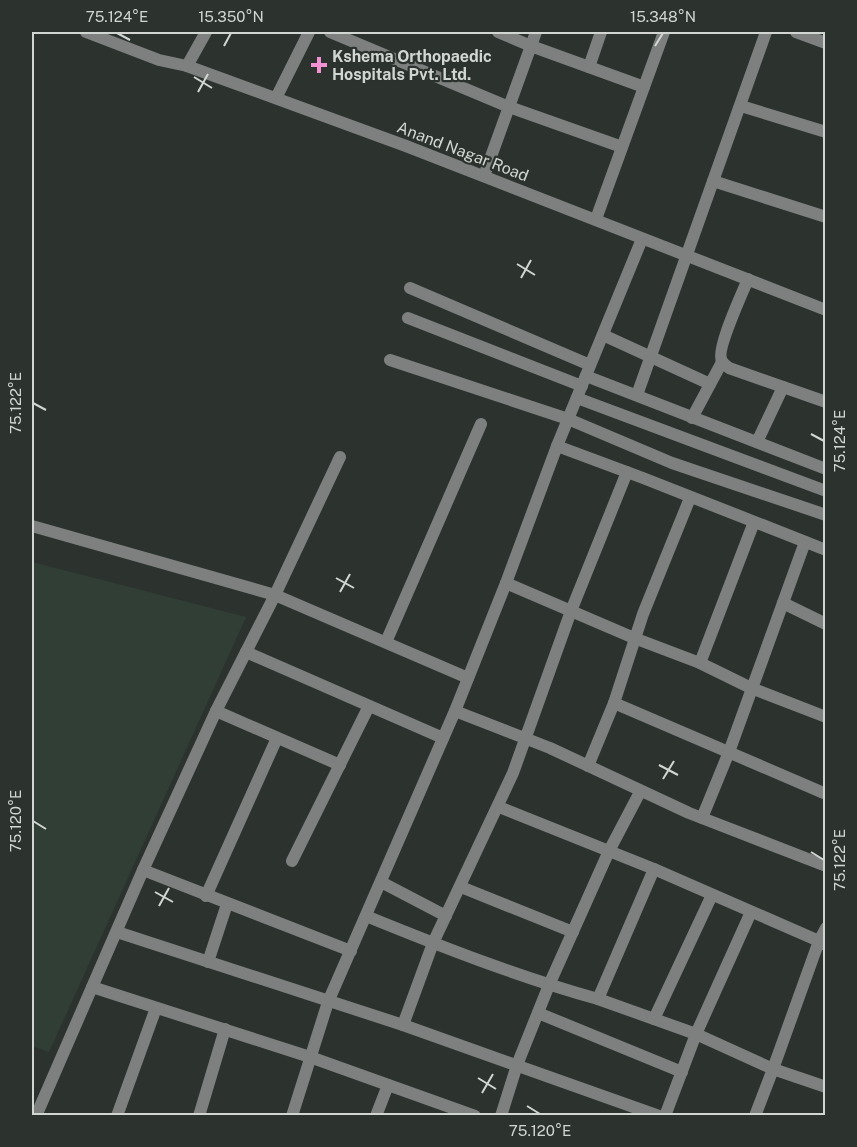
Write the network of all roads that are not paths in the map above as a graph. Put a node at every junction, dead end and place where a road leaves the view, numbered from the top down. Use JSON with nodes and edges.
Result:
{"nodes":[{"id":1,"x":92,"y":32,"type":"edge"},
{"id":2,"x":206,"y":32,"type":"edge"},
{"id":3,"x":309,"y":32,"type":"edge"},
{"id":4,"x":330,"y":32,"type":"edge"},
{"id":5,"x":498,"y":32,"type":"edge"},
{"id":6,"x":536,"y":32,"type":"edge"},
{"id":7,"x":601,"y":32,"type":"edge"},
{"id":8,"x":664,"y":32,"type":"edge"},
{"id":9,"x":766,"y":32,"type":"edge"},
{"id":10,"x":796,"y":32,"type":"edge"},
{"id":11,"x":825,"y":43,"type":"edge"},
{"id":12,"x":531,"y":46,"type":"junction"},
{"id":13,"x":187,"y":66,"type":"junction"},
{"id":14,"x":589,"y":67,"type":"junction"},
{"id":15,"x":644,"y":87,"type":"junction"},
{"id":16,"x":276,"y":98,"type":"junction"},
{"id":17,"x":741,"y":106,"type":"junction"},
{"id":18,"x":508,"y":107,"type":"junction"},
{"id":19,"x":825,"y":132,"type":"edge"},
{"id":20,"x":622,"y":147,"type":"junction"},
{"id":21,"x":484,"y":176,"type":"junction"},
{"id":22,"x":713,"y":181,"type":"junction"},
{"id":23,"x":825,"y":217,"type":"edge"},
{"id":24,"x":596,"y":219,"type":"junction"},
{"id":25,"x":642,"y":239,"type":"junction"},
{"id":26,"x":686,"y":255,"type":"junction"},
{"id":27,"x":748,"y":279,"type":"junction"},
{"id":28,"x":410,"y":288,"type":"dead end"},
{"id":29,"x":825,"y":310,"type":"edge"},
{"id":30,"x":408,"y":318,"type":"dead end"},
{"id":31,"x":603,"y":335,"type":"junction"},
{"id":32,"x":650,"y":357,"type":"junction"},
{"id":33,"x":390,"y":360,"type":"dead end"},
{"id":34,"x":722,"y":362,"type":"junction"},
{"id":35,"x":586,"y":376,"type":"junction"},
{"id":36,"x":710,"y":384,"type":"junction"},
{"id":37,"x":783,"y":387,"type":"junction"},
{"id":38,"x":637,"y":395,"type":"junction"},
{"id":39,"x":577,"y":398,"type":"junction"},
{"id":40,"x":825,"y":402,"type":"edge"},
{"id":41,"x":693,"y":418,"type":"junction"},
{"id":42,"x":568,"y":419,"type":"junction"},
{"id":43,"x":481,"y":424,"type":"dead end"},
{"id":44,"x":757,"y":442,"type":"junction"},
{"id":45,"x":557,"y":446,"type":"junction"},
{"id":46,"x":340,"y":457,"type":"dead end"},
{"id":47,"x":825,"y":469,"type":"edge"},
{"id":48,"x":627,"y":472,"type":"junction"},
{"id":49,"x":825,"y":491,"type":"edge"},
{"id":50,"x":690,"y":498,"type":"junction"},
{"id":51,"x":825,"y":515,"type":"edge"},
{"id":52,"x":754,"y":522,"type":"junction"},
{"id":53,"x":32,"y":526,"type":"edge"},
{"id":54,"x":805,"y":542,"type":"junction"},
{"id":55,"x":825,"y":550,"type":"edge"},
{"id":56,"x":506,"y":583,"type":"junction"},
{"id":57,"x":275,"y":595,"type":"junction"},
{"id":58,"x":783,"y":603,"type":"junction"},
{"id":59,"x":571,"y":611,"type":"junction"},
{"id":60,"x":825,"y":624,"type":"edge"},
{"id":61,"x":634,"y":638,"type":"junction"},
{"id":62,"x":386,"y":642,"type":"junction"},
{"id":63,"x":246,"y":652,"type":"junction"},
{"id":64,"x":700,"y":663,"type":"junction"},
{"id":65,"x":468,"y":678,"type":"junction"},
{"id":66,"x":751,"y":688,"type":"junction"},
{"id":67,"x":614,"y":703,"type":"junction"},
{"id":68,"x":369,"y":706,"type":"junction"},
{"id":69,"x":216,"y":711,"type":"junction"},
{"id":70,"x":455,"y":711,"type":"junction"},
{"id":71,"x":825,"y":717,"type":"edge"},
{"id":72,"x":277,"y":738,"type":"junction"},
{"id":73,"x":443,"y":738,"type":"junction"},
{"id":74,"x":526,"y":739,"type":"junction"},
{"id":75,"x":729,"y":752,"type":"junction"},
{"id":76,"x":340,"y":765,"type":"junction"},
{"id":77,"x":588,"y":766,"type":"junction"},
{"id":78,"x":640,"y":792,"type":"junction"},
{"id":79,"x":825,"y":794,"type":"edge"},
{"id":80,"x":499,"y":807,"type":"junction"},
{"id":81,"x":702,"y":818,"type":"junction"},
{"id":82,"x":609,"y":851,"type":"junction"},
{"id":83,"x":292,"y":861,"type":"dead end"},
{"id":84,"x":825,"y":866,"type":"edge"},
{"id":85,"x":654,"y":869,"type":"junction"},
{"id":86,"x":143,"y":870,"type":"junction"},
{"id":87,"x":381,"y":882,"type":"junction"},
{"id":88,"x":461,"y":887,"type":"junction"},
{"id":89,"x":712,"y":895,"type":"junction"},
{"id":90,"x":206,"y":896,"type":"junction"},
{"id":91,"x":226,"y":904,"type":"junction"},
{"id":92,"x":751,"y":912,"type":"junction"},
{"id":93,"x":366,"y":916,"type":"junction"},
{"id":94,"x":446,"y":916,"type":"junction"},
{"id":95,"x":825,"y":928,"type":"edge"},
{"id":96,"x":117,"y":932,"type":"junction"},
{"id":97,"x":573,"y":932,"type":"junction"},
{"id":98,"x":433,"y":943,"type":"junction"},
{"id":99,"x":822,"y":943,"type":"edge"},
{"id":100,"x":351,"y":951,"type":"junction"},
{"id":101,"x":208,"y":962,"type":"junction"},
{"id":102,"x":549,"y":985,"type":"junction"},
{"id":103,"x":92,"y":987,"type":"junction"},
{"id":104,"x":598,"y":999,"type":"junction"},
{"id":105,"x":328,"y":1002,"type":"junction"},
{"id":106,"x":156,"y":1008,"type":"junction"},
{"id":107,"x":538,"y":1013,"type":"junction"},
{"id":108,"x":654,"y":1018,"type":"junction"},
{"id":109,"x":403,"y":1025,"type":"junction"},
{"id":110,"x":225,"y":1029,"type":"junction"},
{"id":111,"x":696,"y":1034,"type":"junction"},
{"id":112,"x":310,"y":1057,"type":"junction"},
{"id":113,"x":517,"y":1065,"type":"junction"},
{"id":114,"x":773,"y":1069,"type":"junction"},
{"id":115,"x":682,"y":1072,"type":"junction"},
{"id":116,"x":388,"y":1085,"type":"junction"},
{"id":117,"x":825,"y":1087,"type":"edge"},
{"id":118,"x":455,"y":1112,"type":"edge"},
{"id":119,"x":36,"y":1116,"type":"edge"},
{"id":120,"x":117,"y":1116,"type":"edge"},
{"id":121,"x":199,"y":1116,"type":"edge"},
{"id":122,"x":292,"y":1116,"type":"edge"},
{"id":123,"x":376,"y":1116,"type":"edge"},
{"id":124,"x":475,"y":1116,"type":"edge"},
{"id":125,"x":501,"y":1116,"type":"edge"},
{"id":126,"x":659,"y":1116,"type":"edge"},
{"id":127,"x":665,"y":1116,"type":"edge"},
{"id":128,"x":755,"y":1116,"type":"edge"}],
"edges":[{"from":1,"to":13,"type":"street","name":"Anand Nagar Road"},
{"from":2,"to":13,"type":"street"},
{"from":3,"to":16,"type":"street"},
{"from":4,"to":18,"type":"street"},
{"from":5,"to":12,"type":"street"},
{"from":6,"to":12,"type":"street"},
{"from":7,"to":14,"type":"street"},
{"from":8,"to":15,"type":"street"},
{"from":9,"to":17,"type":"street"},
{"from":10,"to":11,"type":"street"},
{"from":12,"to":14,"type":"street"},
{"from":12,"to":18,"type":"street"},
{"from":13,"to":16,"type":"street","name":"Anand Nagar Road"},
{"from":14,"to":15,"type":"street"},
{"from":15,"to":20,"type":"street"},
{"from":16,"to":21,"type":"street","name":"Anand Nagar Road"},
{"from":17,"to":19,"type":"street"},
{"from":17,"to":22,"type":"street"},
{"from":18,"to":20,"type":"street"},
{"from":18,"to":21,"type":"street"},
{"from":20,"to":24,"type":"street"},
{"from":21,"to":24,"type":"street","name":"Anand Nagar Road"},
{"from":22,"to":23,"type":"street"},
{"from":22,"to":26,"type":"street"},
{"from":24,"to":25,"type":"street","name":"Anand Nagar Road"},
{"from":25,"to":26,"type":"street","name":"Anand Nagar Road"},
{"from":25,"to":31,"type":"street"},
{"from":26,"to":27,"type":"street","name":"Anand Nagar Road"},
{"from":26,"to":32,"type":"street"},
{"from":27,"to":29,"type":"street","name":"Anand Nagar Road"},
{"from":27,"to":34,"type":"street"},
{"from":28,"to":35,"type":"street"},
{"from":30,"to":35,"type":"street"},
{"from":31,"to":32,"type":"street"},
{"from":31,"to":35,"type":"street"},
{"from":32,"to":36,"type":"street"},
{"from":32,"to":38,"type":"street"},
{"from":33,"to":42,"type":"street"},
{"from":34,"to":36,"type":"street"},
{"from":34,"to":37,"type":"street"},
{"from":35,"to":38,"type":"street"},
{"from":35,"to":39,"type":"street"},
{"from":36,"to":41,"type":"street"},
{"from":37,"to":40,"type":"street"},
{"from":37,"to":44,"type":"street"},
{"from":38,"to":41,"type":"street"},
{"from":39,"to":42,"type":"street"},
{"from":39,"to":49,"type":"street"},
{"from":41,"to":44,"type":"street"},
{"from":42,"to":45,"type":"street"},
{"from":42,"to":51,"type":"street"},
{"from":43,"to":62,"type":"street"},
{"from":44,"to":47,"type":"street"},
{"from":45,"to":48,"type":"street"},
{"from":45,"to":56,"type":"street"},
{"from":46,"to":57,"type":"street"},
{"from":48,"to":50,"type":"street"},
{"from":48,"to":59,"type":"street"},
{"from":50,"to":52,"type":"street"},
{"from":50,"to":61,"type":"street"},
{"from":52,"to":54,"type":"street"},
{"from":52,"to":64,"type":"street"},
{"from":53,"to":57,"type":"street"},
{"from":54,"to":55,"type":"street"},
{"from":54,"to":58,"type":"street"},
{"from":56,"to":59,"type":"street"},
{"from":56,"to":65,"type":"street"},
{"from":57,"to":62,"type":"street"},
{"from":57,"to":63,"type":"street"},
{"from":58,"to":60,"type":"street"},
{"from":58,"to":66,"type":"street"},
{"from":59,"to":61,"type":"street"},
{"from":59,"to":74,"type":"street"},
{"from":61,"to":64,"type":"street"},
{"from":61,"to":67,"type":"street"},
{"from":62,"to":65,"type":"street"},
{"from":63,"to":68,"type":"street"},
{"from":63,"to":69,"type":"street"},
{"from":64,"to":66,"type":"street"},
{"from":65,"to":70,"type":"street"},
{"from":66,"to":71,"type":"street"},
{"from":66,"to":75,"type":"street"},
{"from":67,"to":75,"type":"street"},
{"from":67,"to":77,"type":"street"},
{"from":68,"to":73,"type":"street"},
{"from":68,"to":76,"type":"street"},
{"from":69,"to":72,"type":"street"},
{"from":69,"to":86,"type":"street"},
{"from":70,"to":73,"type":"street"},
{"from":70,"to":74,"type":"street"},
{"from":72,"to":76,"type":"street"},
{"from":72,"to":90,"type":"street"},
{"from":73,"to":87,"type":"street"},
{"from":74,"to":77,"type":"street"},
{"from":74,"to":80,"type":"street"},
{"from":75,"to":79,"type":"street"},
{"from":75,"to":81,"type":"street"},
{"from":76,"to":83,"type":"street"},
{"from":77,"to":78,"type":"street"},
{"from":78,"to":81,"type":"street"},
{"from":78,"to":82,"type":"street"},
{"from":80,"to":82,"type":"street"},
{"from":80,"to":88,"type":"street"},
{"from":81,"to":84,"type":"street"},
{"from":82,"to":85,"type":"street"},
{"from":82,"to":97,"type":"street"},
{"from":85,"to":89,"type":"street"},
{"from":85,"to":104,"type":"street"},
{"from":86,"to":90,"type":"street"},
{"from":86,"to":96,"type":"street"},
{"from":87,"to":93,"type":"street"},
{"from":87,"to":94,"type":"street"},
{"from":88,"to":94,"type":"street"},
{"from":88,"to":97,"type":"street"},
{"from":89,"to":92,"type":"street"},
{"from":89,"to":108,"type":"street"},
{"from":90,"to":91,"type":"street"},
{"from":91,"to":100,"type":"street"},
{"from":91,"to":101,"type":"street"},
{"from":92,"to":99,"type":"street"},
{"from":92,"to":111,"type":"street"},
{"from":93,"to":98,"type":"street"},
{"from":93,"to":100,"type":"street"},
{"from":94,"to":98,"type":"street"},
{"from":95,"to":99,"type":"street"},
{"from":96,"to":101,"type":"street"},
{"from":96,"to":103,"type":"street"},
{"from":97,"to":102,"type":"street"},
{"from":98,"to":102,"type":"street"},
{"from":98,"to":109,"type":"street"},
{"from":99,"to":114,"type":"street"},
{"from":100,"to":105,"type":"street"},
{"from":101,"to":105,"type":"street"},
{"from":102,"to":104,"type":"street"},
{"from":102,"to":107,"type":"street"},
{"from":103,"to":106,"type":"street"},
{"from":103,"to":119,"type":"street"},
{"from":104,"to":108,"type":"street"},
{"from":105,"to":109,"type":"street"},
{"from":105,"to":112,"type":"street"},
{"from":106,"to":110,"type":"street"},
{"from":106,"to":120,"type":"street"},
{"from":107,"to":113,"type":"street"},
{"from":107,"to":115,"type":"street"},
{"from":108,"to":111,"type":"street"},
{"from":109,"to":113,"type":"street"},
{"from":110,"to":112,"type":"street"},
{"from":110,"to":121,"type":"street"},
{"from":111,"to":114,"type":"street"},
{"from":111,"to":115,"type":"street"},
{"from":112,"to":116,"type":"street"},
{"from":112,"to":122,"type":"street"},
{"from":113,"to":125,"type":"street"},
{"from":113,"to":126,"type":"street"},
{"from":114,"to":117,"type":"street"},
{"from":114,"to":128,"type":"street"},
{"from":115,"to":127,"type":"street"},
{"from":116,"to":118,"type":"street"},
{"from":116,"to":123,"type":"street"},
{"from":118,"to":124,"type":"street"}]}
